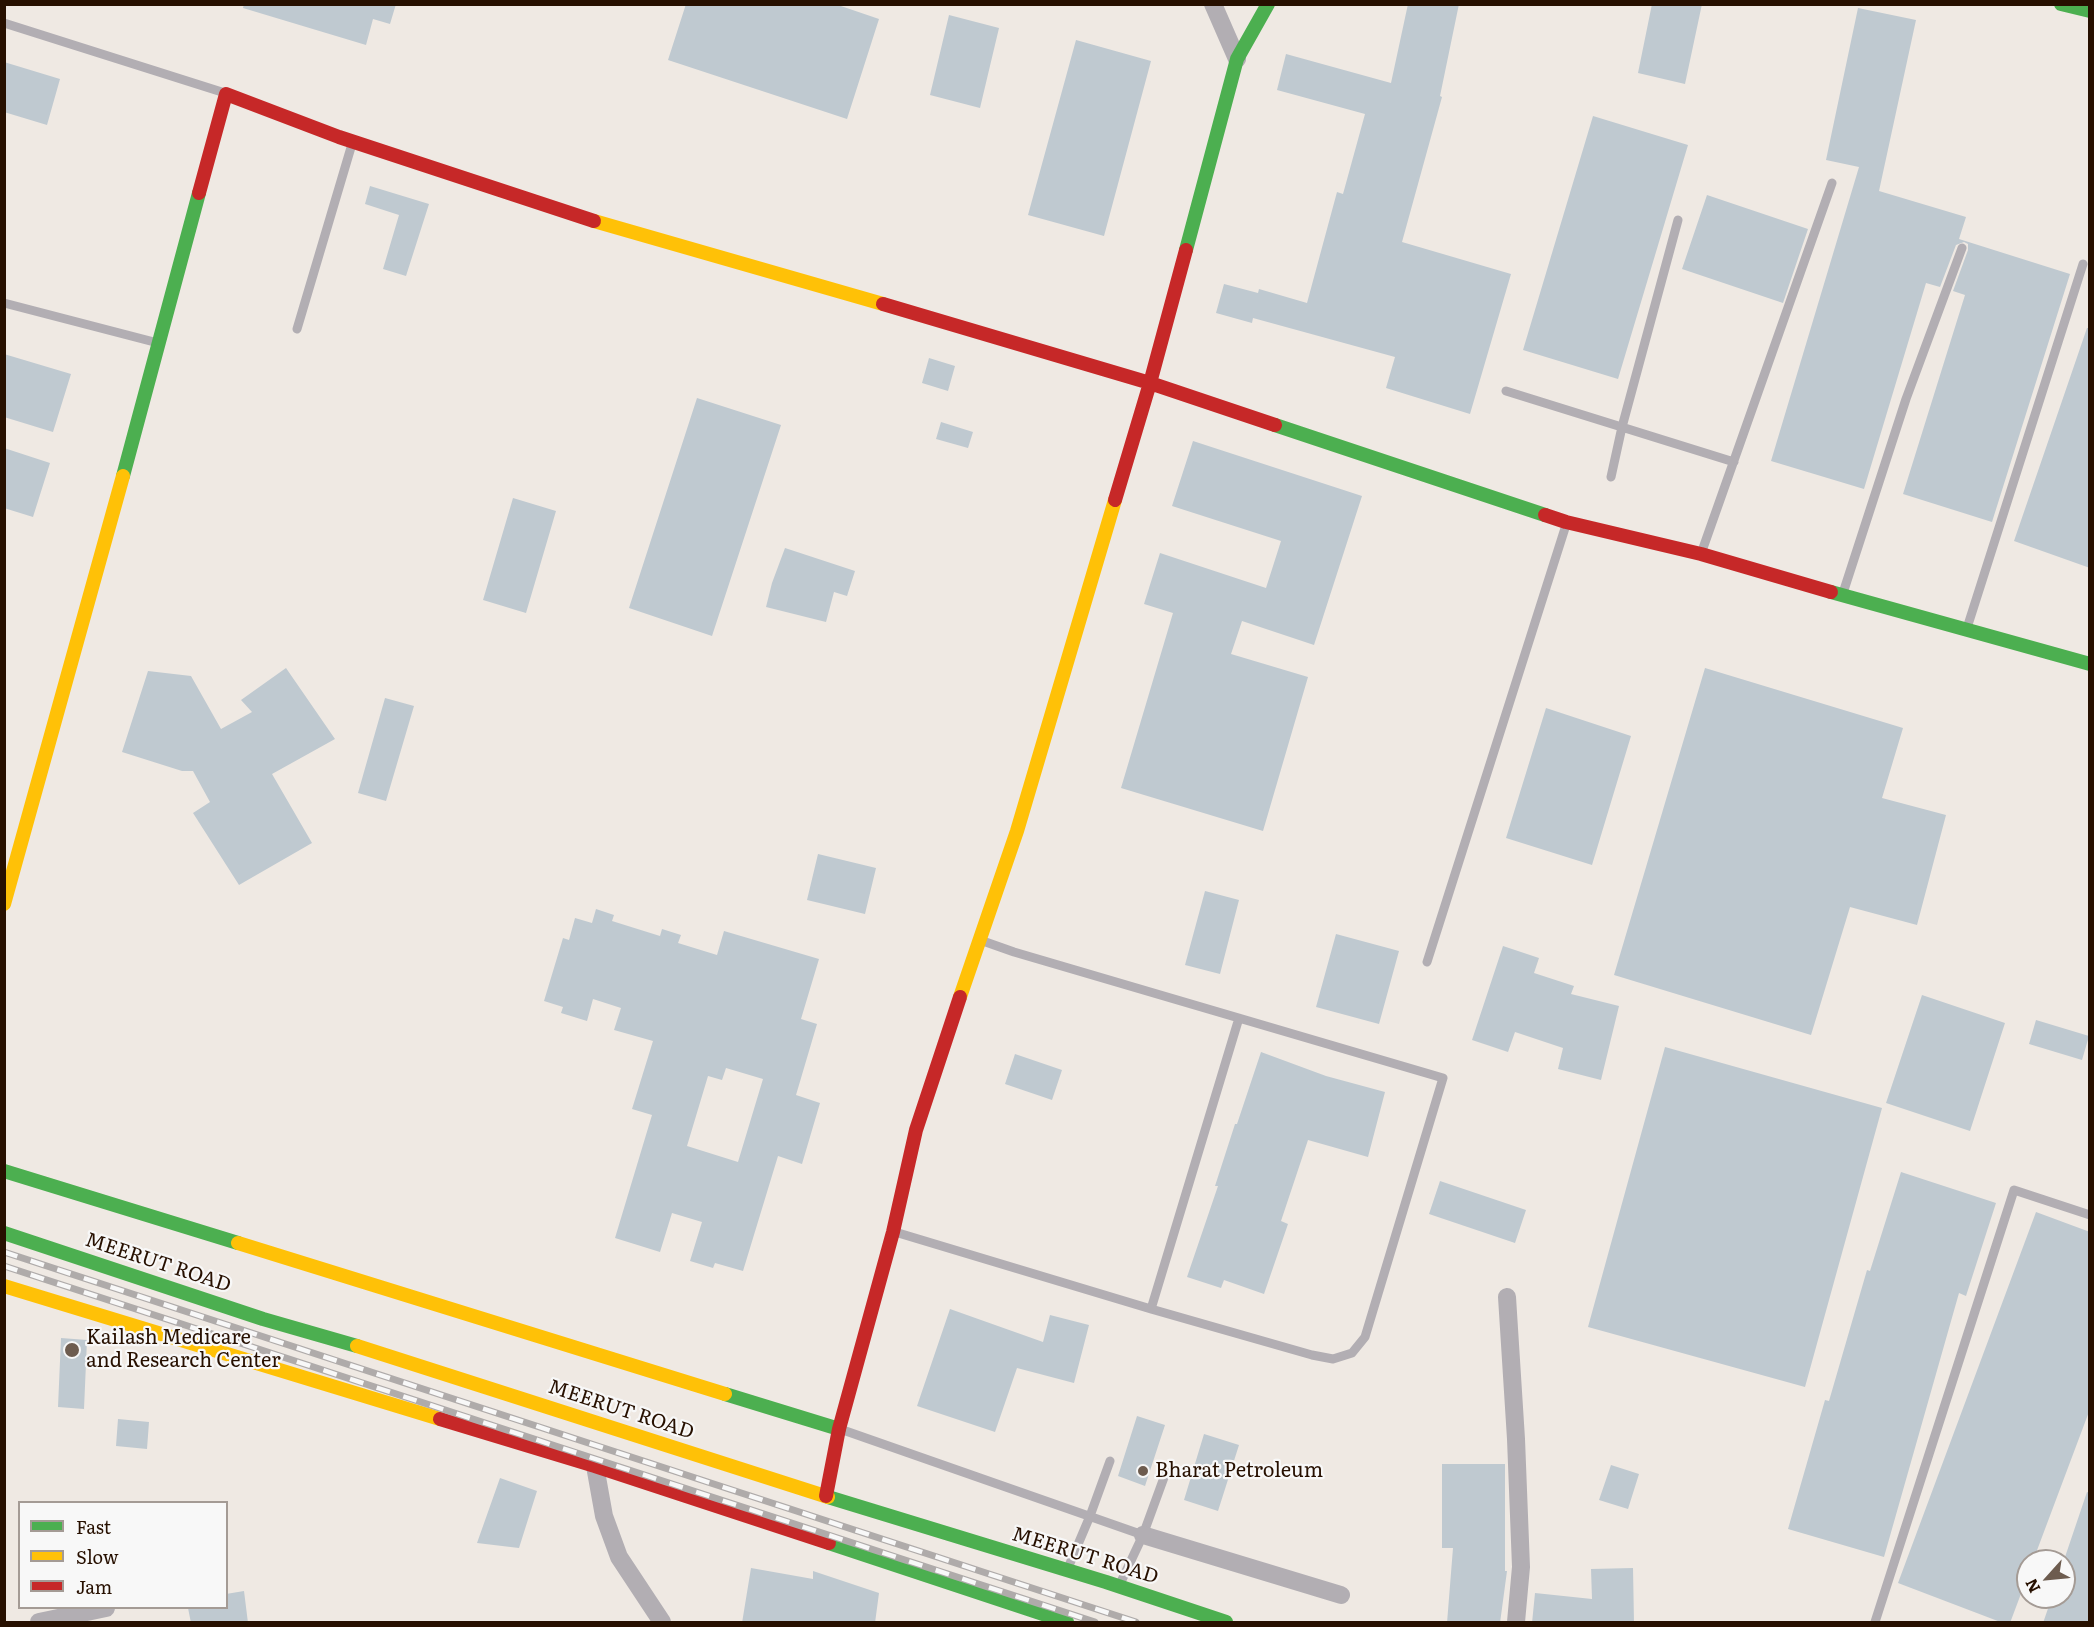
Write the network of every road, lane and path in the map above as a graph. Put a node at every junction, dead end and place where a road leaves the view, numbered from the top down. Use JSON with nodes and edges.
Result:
{"nodes":[{"id":1,"x":1213,"y":4,"type":"edge"},
{"id":2,"x":1268,"y":4,"type":"edge"},
{"id":3,"x":2061,"y":4,"type":"edge"},
{"id":4,"x":2090,"y":11,"type":"edge"},
{"id":5,"x":4,"y":23,"type":"edge"},
{"id":6,"x":1237,"y":59,"type":"junction"},
{"id":7,"x":226,"y":94,"type":"junction"},
{"id":8,"x":353,"y":142,"type":"junction"},
{"id":9,"x":1832,"y":183,"type":"dead end"},
{"id":10,"x":1678,"y":220,"type":"dead end"},
{"id":11,"x":1962,"y":249,"type":"dead end"},
{"id":12,"x":2083,"y":264,"type":"dead end"},
{"id":13,"x":4,"y":303,"type":"edge"},
{"id":14,"x":297,"y":328,"type":"dead end"},
{"id":15,"x":158,"y":343,"type":"junction"},
{"id":16,"x":1150,"y":383,"type":"junction"},
{"id":17,"x":1506,"y":391,"type":"dead end"},
{"id":18,"x":1622,"y":427,"type":"junction"},
{"id":19,"x":1734,"y":462,"type":"junction"},
{"id":20,"x":1611,"y":477,"type":"dead end"},
{"id":21,"x":1566,"y":522,"type":"junction"},
{"id":22,"x":1701,"y":554,"type":"junction"},
{"id":23,"x":1842,"y":595,"type":"junction"},
{"id":24,"x":1967,"y":630,"type":"junction"},
{"id":25,"x":2090,"y":664,"type":"edge"},
{"id":26,"x":4,"y":903,"type":"edge"},
{"id":27,"x":979,"y":940,"type":"junction"},
{"id":28,"x":1427,"y":962,"type":"dead end"},
{"id":29,"x":1239,"y":1018,"type":"junction"},
{"id":30,"x":4,"y":1171,"type":"edge"},
{"id":31,"x":2090,"y":1215,"type":"edge"},
{"id":32,"x":893,"y":1232,"type":"junction"},
{"id":33,"x":4,"y":1233,"type":"edge"},
{"id":34,"x":4,"y":1286,"type":"edge"},
{"id":35,"x":1507,"y":1298,"type":"dead end"},
{"id":36,"x":1151,"y":1309,"type":"junction"},
{"id":37,"x":839,"y":1429,"type":"junction"},
{"id":38,"x":1110,"y":1461,"type":"dead end"},
{"id":39,"x":595,"y":1466,"type":"junction"},
{"id":40,"x":1166,"y":1472,"type":"dead end"},
{"id":41,"x":825,"y":1502,"type":"junction"},
{"id":42,"x":1090,"y":1516,"type":"junction"},
{"id":43,"x":1143,"y":1536,"type":"junction"},
{"id":44,"x":1067,"y":1570,"type":"junction"},
{"id":45,"x":1119,"y":1586,"type":"junction"},
{"id":46,"x":1341,"y":1595,"type":"dead end"},
{"id":47,"x":1009,"y":1604,"type":"junction"},
{"id":48,"x":102,"y":1609,"type":"edge"},
{"id":49,"x":39,"y":1623,"type":"edge"},
{"id":50,"x":662,"y":1623,"type":"edge"},
{"id":51,"x":1007,"y":1623,"type":"edge"},
{"id":52,"x":1066,"y":1623,"type":"edge"},
{"id":53,"x":1226,"y":1623,"type":"edge"},
{"id":54,"x":1516,"y":1623,"type":"edge"},
{"id":55,"x":1875,"y":1623,"type":"edge"}],
"edges":[{"from":1,"to":6,"type":"street"},
{"from":2,"to":6,"type":"street"},
{"from":3,"to":4,"type":"street"},
{"from":5,"to":7,"type":"lane"},
{"from":6,"to":16,"type":"street"},
{"from":7,"to":8,"type":"street"},
{"from":7,"to":15,"type":"street"},
{"from":8,"to":14,"type":"lane"},
{"from":8,"to":16,"type":"street"},
{"from":9,"to":19,"type":"lane"},
{"from":10,"to":18,"type":"lane"},
{"from":11,"to":23,"type":"lane"},
{"from":12,"to":24,"type":"lane"},
{"from":13,"to":15,"type":"lane"},
{"from":15,"to":26,"type":"street"},
{"from":16,"to":21,"type":"street"},
{"from":16,"to":27,"type":"street"},
{"from":17,"to":18,"type":"lane"},
{"from":18,"to":19,"type":"lane"},
{"from":18,"to":20,"type":"lane"},
{"from":19,"to":22,"type":"lane"},
{"from":21,"to":22,"type":"street"},
{"from":21,"to":28,"type":"lane"},
{"from":22,"to":23,"type":"street"},
{"from":23,"to":24,"type":"street"},
{"from":24,"to":25,"type":"street"},
{"from":27,"to":29,"type":"lane"},
{"from":27,"to":32,"type":"street"},
{"from":29,"to":36,"type":"lane"},
{"from":29,"to":36,"type":"lane"},
{"from":30,"to":37,"type":"street"},
{"from":31,"to":55,"type":"lane"},
{"from":32,"to":36,"type":"lane"},
{"from":32,"to":37,"type":"street"},
{"from":33,"to":41,"type":"street","name":"MEERUT ROAD"},
{"from":34,"to":39,"type":"street"},
{"from":35,"to":54,"type":"street"},
{"from":37,"to":41,"type":"street"},
{"from":37,"to":42,"type":"lane"},
{"from":38,"to":42,"type":"lane"},
{"from":39,"to":47,"type":"street"},
{"from":39,"to":50,"type":"street"},
{"from":40,"to":43,"type":"lane"},
{"from":41,"to":44,"type":"street","name":"MEERUT ROAD"},
{"from":42,"to":43,"type":"lane"},
{"from":42,"to":44,"type":"lane"},
{"from":43,"to":45,"type":"lane"},
{"from":43,"to":46,"type":"street"},
{"from":44,"to":45,"type":"street","name":"MEERUT ROAD"},
{"from":45,"to":53,"type":"street","name":"MEERUT ROAD"},
{"from":47,"to":51,"type":"street"},
{"from":47,"to":52,"type":"street"},
{"from":48,"to":49,"type":"street"}]}
